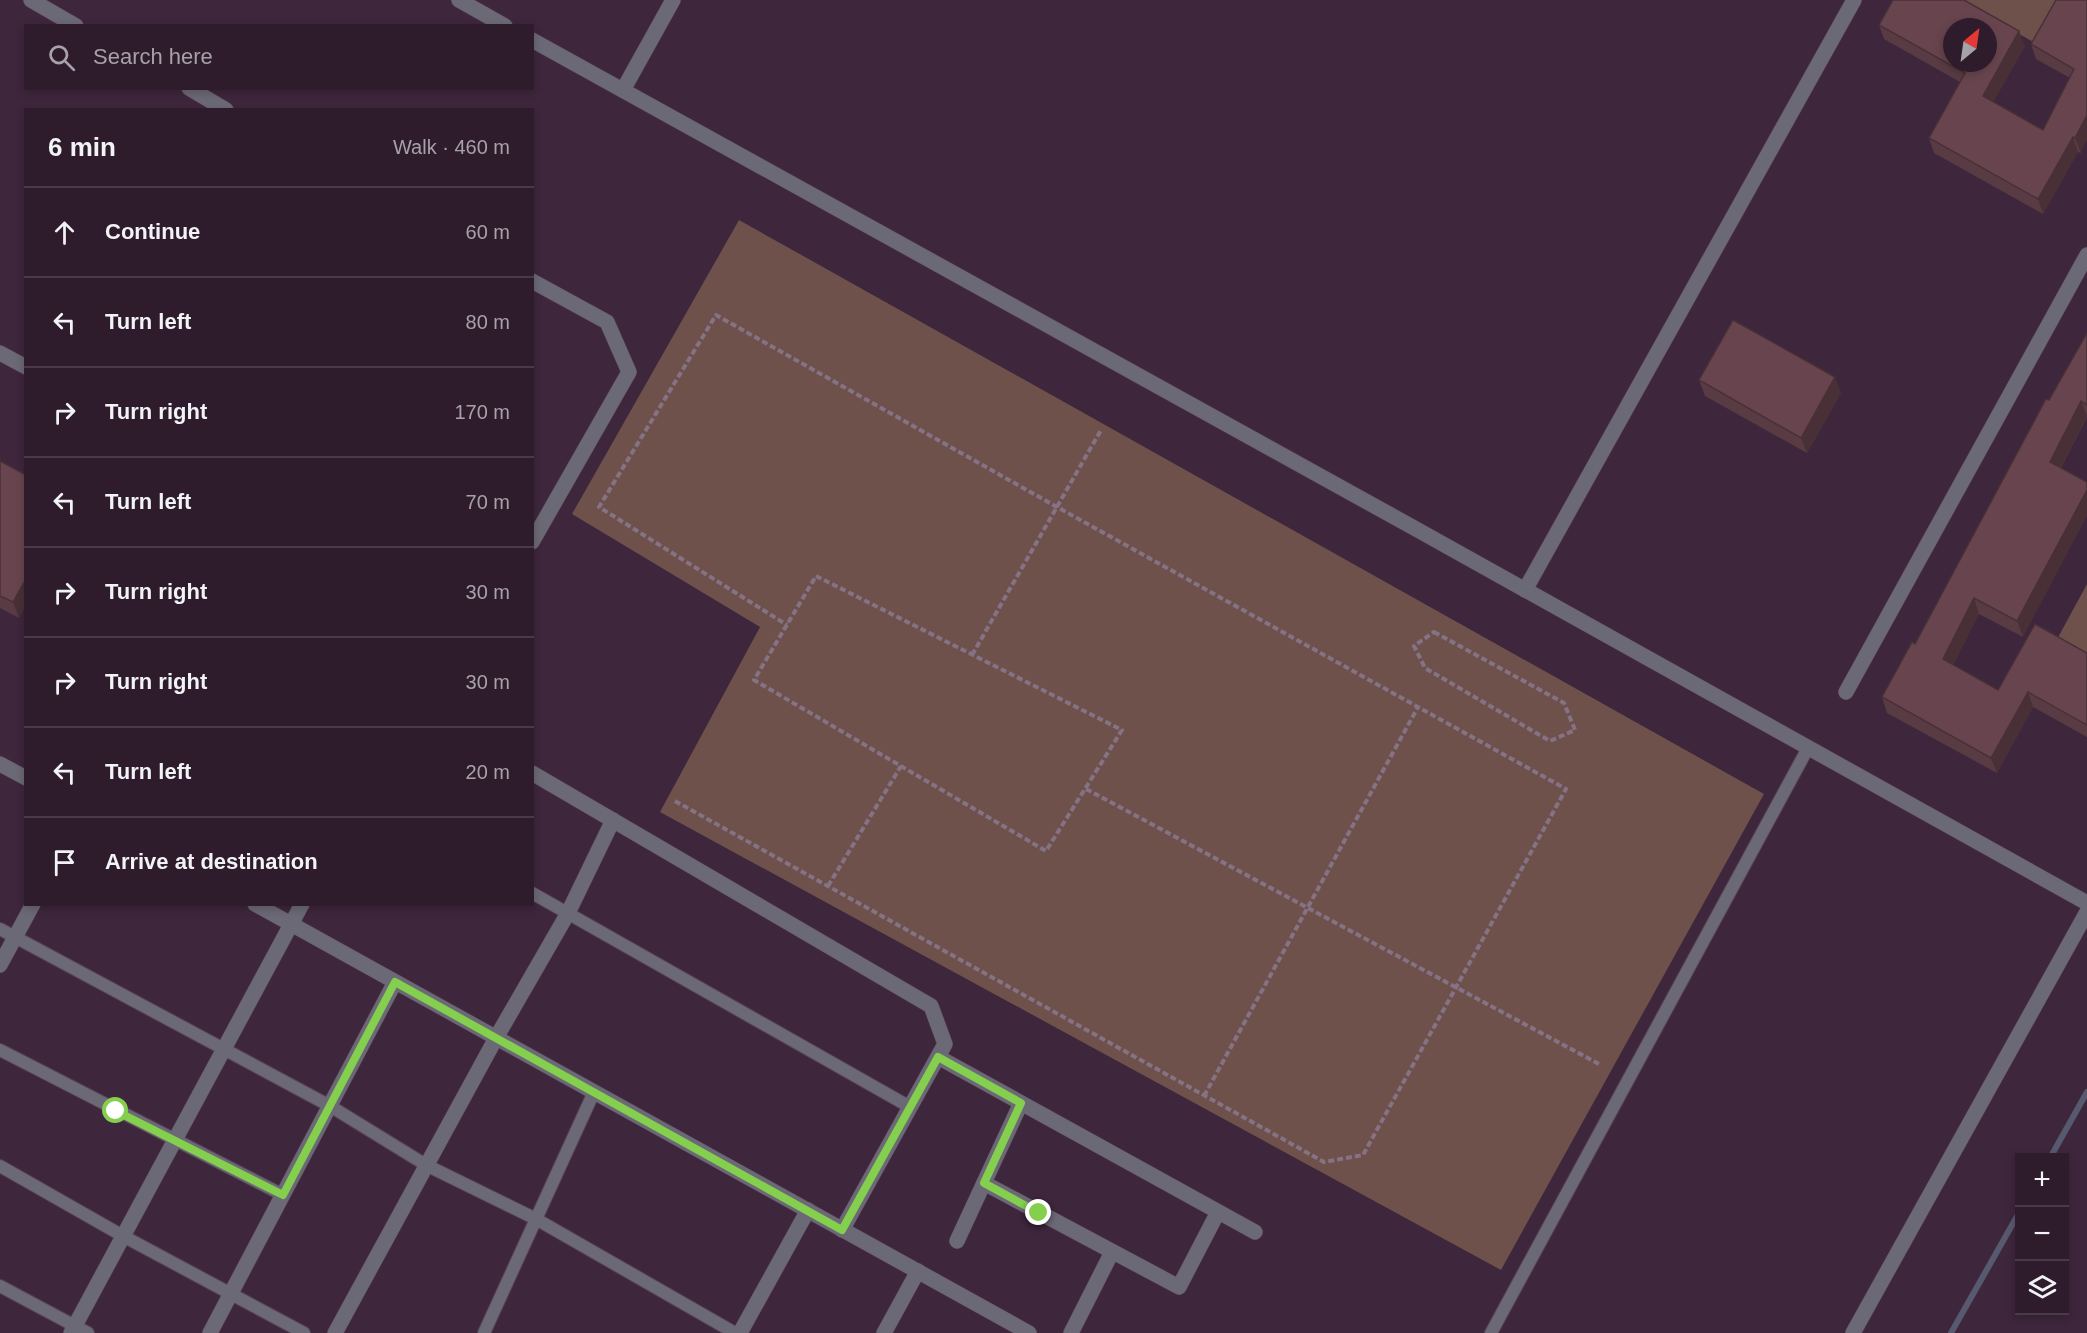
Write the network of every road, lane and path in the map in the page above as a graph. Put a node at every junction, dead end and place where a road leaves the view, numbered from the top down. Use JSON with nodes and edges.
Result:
{"nodes":[{"id":1,"x":31,"y":0,"type":"edge"},
{"id":2,"x":459,"y":0,"type":"edge"},
{"id":3,"x":673,"y":0,"type":"edge"},
{"id":4,"x":1854,"y":0,"type":"edge"},
{"id":5,"x":73,"y":24,"type":"edge"},
{"id":6,"x":501,"y":24,"type":"edge"},
{"id":7,"x":534,"y":41,"type":"edge"},
{"id":8,"x":192,"y":90,"type":"edge"},
{"id":9,"x":623,"y":90,"type":"junction"},
{"id":10,"x":223,"y":108,"type":"edge"},
{"id":11,"x":2087,"y":255,"type":"edge"},
{"id":12,"x":534,"y":282,"type":"edge"},
{"id":13,"x":0,"y":353,"type":"edge"},
{"id":14,"x":24,"y":367,"type":"edge"},
{"id":15,"x":1101,"y":430,"type":"dead end"},
{"id":16,"x":1057,"y":507,"type":"junction"},
{"id":17,"x":534,"y":538,"type":"edge"},
{"id":18,"x":1525,"y":590,"type":"junction"},
{"id":19,"x":787,"y":625,"type":"junction"},
{"id":20,"x":972,"y":654,"type":"junction"},
{"id":21,"x":1846,"y":692,"type":"dead end"},
{"id":22,"x":1564,"y":703,"type":"joint"},
{"id":23,"x":1418,"y":707,"type":"junction"},
{"id":24,"x":1808,"y":748,"type":"junction"},
{"id":25,"x":0,"y":764,"type":"edge"},
{"id":26,"x":901,"y":766,"type":"junction"},
{"id":27,"x":534,"y":774,"type":"edge"},
{"id":28,"x":24,"y":777,"type":"edge"},
{"id":29,"x":1086,"y":789,"type":"junction"},
{"id":30,"x":675,"y":801,"type":"dead end"},
{"id":31,"x":613,"y":820,"type":"junction"},
{"id":32,"x":828,"y":886,"type":"junction"},
{"id":33,"x":534,"y":894,"type":"edge"},
{"id":34,"x":2087,"y":903,"type":"edge"},
{"id":35,"x":32,"y":906,"type":"edge"},
{"id":36,"x":258,"y":906,"type":"edge"},
{"id":37,"x":301,"y":906,"type":"edge"},
{"id":38,"x":1307,"y":908,"type":"junction"},
{"id":39,"x":2087,"y":912,"type":"edge"},
{"id":40,"x":568,"y":913,"type":"junction"},
{"id":41,"x":291,"y":925,"type":"junction"},
{"id":42,"x":0,"y":929,"type":"edge"},
{"id":43,"x":15,"y":938,"type":"junction"},
{"id":44,"x":0,"y":965,"type":"edge"},
{"id":45,"x":395,"y":982,"type":"junction"},
{"id":46,"x":1455,"y":987,"type":"junction"},
{"id":47,"x":496,"y":1038,"type":"junction"},
{"id":48,"x":225,"y":1048,"type":"junction"},
{"id":49,"x":0,"y":1050,"type":"edge"},
{"id":50,"x":938,"y":1057,"type":"junction"},
{"id":51,"x":1599,"y":1064,"type":"dead end"},
{"id":52,"x":594,"y":1092,"type":"junction"},
{"id":53,"x":1204,"y":1096,"type":"junction"},
{"id":54,"x":1021,"y":1103,"type":"junction"},
{"id":55,"x":330,"y":1106,"type":"junction"},
{"id":56,"x":910,"y":1107,"type":"junction"},
{"id":57,"x":174,"y":1141,"type":"junction"},
{"id":58,"x":426,"y":1165,"type":"junction"},
{"id":59,"x":0,"y":1166,"type":"edge"},
{"id":60,"x":984,"y":1183,"type":"junction"},
{"id":61,"x":283,"y":1195,"type":"junction"},
{"id":62,"x":808,"y":1210,"type":"junction"},
{"id":63,"x":1218,"y":1212,"type":"junction"},
{"id":64,"x":536,"y":1219,"type":"junction"},
{"id":65,"x":842,"y":1230,"type":"junction"},
{"id":66,"x":1255,"y":1232,"type":"dead end"},
{"id":67,"x":123,"y":1236,"type":"junction"},
{"id":68,"x":957,"y":1241,"type":"dead end"},
{"id":69,"x":1112,"y":1252,"type":"junction"},
{"id":70,"x":918,"y":1271,"type":"junction"},
{"id":71,"x":0,"y":1286,"type":"edge"},
{"id":72,"x":231,"y":1293,"type":"junction"},
{"id":73,"x":78,"y":1331,"type":"edge"},
{"id":74,"x":210,"y":1333,"type":"edge"},
{"id":75,"x":304,"y":1333,"type":"edge"},
{"id":76,"x":334,"y":1333,"type":"edge"},
{"id":77,"x":484,"y":1333,"type":"edge"},
{"id":78,"x":735,"y":1333,"type":"edge"},
{"id":79,"x":740,"y":1333,"type":"edge"},
{"id":80,"x":884,"y":1333,"type":"edge"},
{"id":81,"x":1029,"y":1333,"type":"edge"},
{"id":82,"x":1071,"y":1333,"type":"edge"},
{"id":83,"x":1491,"y":1333,"type":"edge"},
{"id":84,"x":1853,"y":1333,"type":"edge"}],
"edges":[{"from":1,"to":5,"type":"street"},
{"from":2,"to":6,"type":"street"},
{"from":3,"to":9,"type":"street"},
{"from":4,"to":18,"type":"street"},
{"from":7,"to":9,"type":"street"},
{"from":8,"to":10,"type":"street"},
{"from":9,"to":18,"type":"street"},
{"from":11,"to":21,"type":"street"},
{"from":12,"to":17,"type":"street"},
{"from":13,"to":14,"type":"street"},
{"from":15,"to":16,"type":"path"},
{"from":16,"to":19,"type":"path"},
{"from":16,"to":20,"type":"path"},
{"from":16,"to":23,"type":"path"},
{"from":18,"to":24,"type":"street"},
{"from":19,"to":20,"type":"path"},
{"from":19,"to":26,"type":"path"},
{"from":20,"to":29,"type":"path"},
{"from":22,"to":22,"type":"path"},
{"from":23,"to":38,"type":"path"},
{"from":23,"to":46,"type":"path"},
{"from":24,"to":34,"type":"street"},
{"from":24,"to":83,"type":"lane"},
{"from":25,"to":28,"type":"street"},
{"from":26,"to":29,"type":"path"},
{"from":26,"to":32,"type":"path"},
{"from":27,"to":31,"type":"street"},
{"from":29,"to":38,"type":"path"},
{"from":30,"to":32,"type":"path"},
{"from":31,"to":40,"type":"street"},
{"from":31,"to":50,"type":"street"},
{"from":32,"to":53,"type":"path"},
{"from":33,"to":40,"type":"lane"},
{"from":35,"to":43,"type":"street"},
{"from":36,"to":41,"type":"street"},
{"from":37,"to":41,"type":"street"},
{"from":38,"to":46,"type":"path"},
{"from":38,"to":53,"type":"path"},
{"from":39,"to":84,"type":"street"},
{"from":40,"to":47,"type":"street"},
{"from":40,"to":56,"type":"lane"},
{"from":41,"to":45,"type":"street"},
{"from":41,"to":48,"type":"street"},
{"from":42,"to":43,"type":"lane"},
{"from":43,"to":44,"type":"street"},
{"from":43,"to":48,"type":"lane"},
{"from":45,"to":47,"type":"street"},
{"from":45,"to":55,"type":"street"},
{"from":46,"to":51,"type":"path"},
{"from":46,"to":53,"type":"path"},
{"from":47,"to":52,"type":"street"},
{"from":47,"to":58,"type":"street"},
{"from":48,"to":55,"type":"lane"},
{"from":48,"to":57,"type":"street"},
{"from":49,"to":57,"type":"lane"},
{"from":50,"to":54,"type":"street"},
{"from":50,"to":56,"type":"street"},
{"from":52,"to":62,"type":"street"},
{"from":52,"to":64,"type":"lane"},
{"from":54,"to":60,"type":"street"},
{"from":54,"to":63,"type":"street"},
{"from":55,"to":58,"type":"lane"},
{"from":55,"to":61,"type":"street"},
{"from":56,"to":65,"type":"street"},
{"from":57,"to":61,"type":"lane"},
{"from":57,"to":67,"type":"street"},
{"from":58,"to":64,"type":"lane"},
{"from":58,"to":76,"type":"street"},
{"from":59,"to":67,"type":"lane"},
{"from":60,"to":68,"type":"street"},
{"from":60,"to":69,"type":"street"},
{"from":61,"to":72,"type":"street"},
{"from":62,"to":65,"type":"street"},
{"from":62,"to":79,"type":"street"},
{"from":63,"to":66,"type":"street"},
{"from":63,"to":69,"type":"street"},
{"from":64,"to":77,"type":"lane"},
{"from":64,"to":78,"type":"lane"},
{"from":65,"to":70,"type":"street"},
{"from":67,"to":72,"type":"lane"},
{"from":67,"to":73,"type":"street"},
{"from":69,"to":82,"type":"street"},
{"from":70,"to":80,"type":"street"},
{"from":70,"to":81,"type":"street"},
{"from":71,"to":73,"type":"lane"},
{"from":72,"to":74,"type":"street"},
{"from":72,"to":75,"type":"lane"}]}
